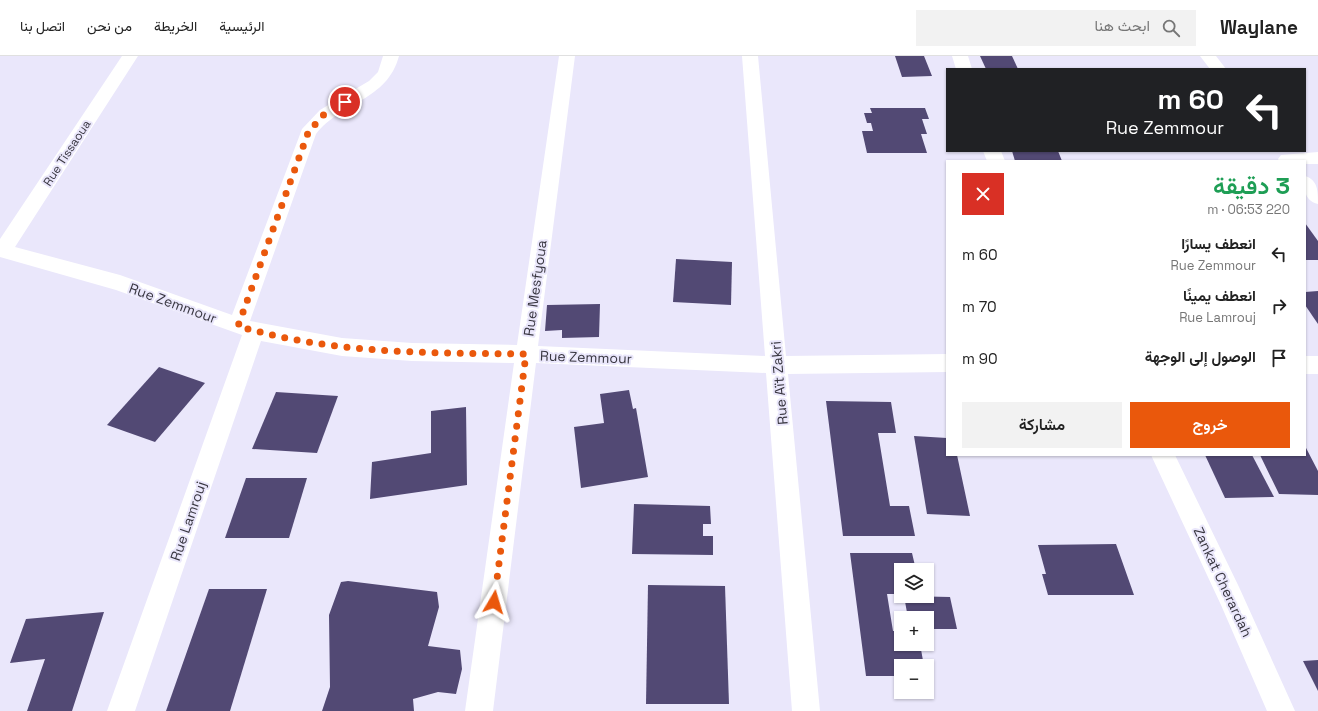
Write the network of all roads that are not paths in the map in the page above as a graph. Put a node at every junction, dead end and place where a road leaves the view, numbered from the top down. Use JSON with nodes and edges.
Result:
{"nodes":[{"id":1,"x":130,"y":56,"type":"edge"},
{"id":2,"x":391,"y":56,"type":"edge"},
{"id":3,"x":567,"y":56,"type":"edge"},
{"id":4,"x":750,"y":56,"type":"edge"},
{"id":5,"x":960,"y":56,"type":"edge"},
{"id":6,"x":1208,"y":56,"type":"edge"},
{"id":7,"x":964,"y":68,"type":"edge"},
{"id":8,"x":1217,"y":68,"type":"edge"},
{"id":9,"x":1286,"y":157,"type":"edge"},
{"id":10,"x":1318,"y":158,"type":"edge"},
{"id":11,"x":1306,"y":183,"type":"edge"},
{"id":12,"x":1318,"y":198,"type":"edge"},
{"id":13,"x":1,"y":250,"type":"edge"},
{"id":14,"x":246,"y":329,"type":"junction"},
{"id":15,"x":526,"y":354,"type":"junction"},
{"id":16,"x":946,"y":363,"type":"edge"},
{"id":17,"x":778,"y":365,"type":"junction"},
{"id":18,"x":1306,"y":365,"type":"edge"},
{"id":19,"x":1318,"y":365,"type":"edge"},
{"id":20,"x":1163,"y":456,"type":"edge"},
{"id":21,"x":122,"y":711,"type":"edge"},
{"id":22,"x":479,"y":711,"type":"edge"},
{"id":23,"x":806,"y":711,"type":"edge"},
{"id":24,"x":1281,"y":711,"type":"edge"}],
"edges":[{"from":1,"to":13,"type":"street","name":"Rue Tissaoua"},
{"from":2,"to":14,"type":"street","name":"Rue Lamrouj"},
{"from":3,"to":15,"type":"street","name":"Rue Mesfyoua"},
{"from":4,"to":17,"type":"street","name":"Rue Aït Zakri"},
{"from":5,"to":7,"type":"street"},
{"from":6,"to":8,"type":"street"},
{"from":9,"to":10,"type":"street"},
{"from":11,"to":12,"type":"street"},
{"from":13,"to":14,"type":"street","name":"Rue Zemmour"},
{"from":14,"to":15,"type":"street","name":"Rue Zemmour"},
{"from":14,"to":21,"type":"street","name":"Rue Lamrouj"},
{"from":15,"to":17,"type":"street","name":"Rue Zemmour"},
{"from":15,"to":22,"type":"street","name":"Rue Mesfyoua"},
{"from":16,"to":17,"type":"street","name":"Rue Zemmour"},
{"from":17,"to":23,"type":"street","name":"Rue Aït Zakri"},
{"from":18,"to":19,"type":"street"},
{"from":20,"to":24,"type":"street","name":"Zankat Cherardah"}]}
